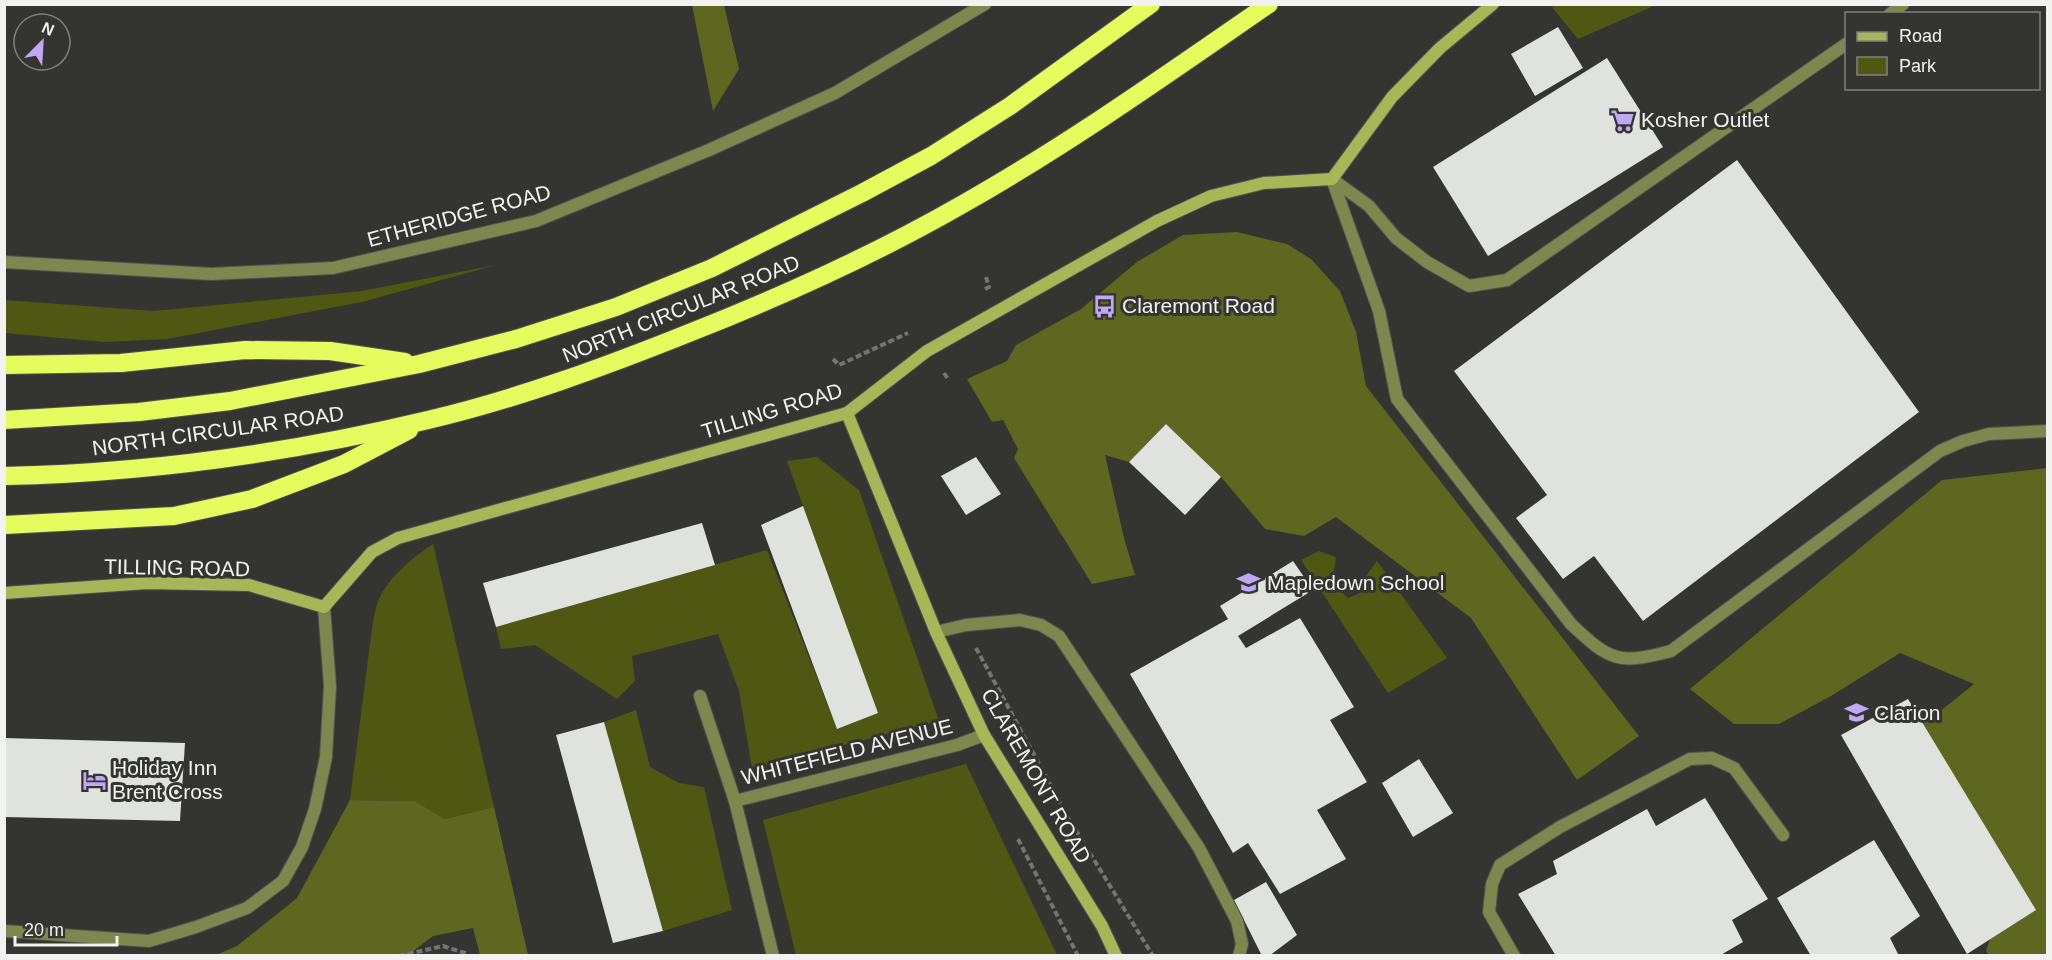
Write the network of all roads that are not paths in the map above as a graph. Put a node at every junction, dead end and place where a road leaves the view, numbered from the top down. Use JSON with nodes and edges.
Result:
{"nodes":[{"id":1,"x":985,"y":4,"type":"edge"},
{"id":2,"x":1151,"y":4,"type":"edge"},
{"id":3,"x":1269,"y":4,"type":"edge"},
{"id":4,"x":1493,"y":4,"type":"edge"},
{"id":5,"x":1845,"y":45,"type":"edge"},
{"id":6,"x":1332,"y":179,"type":"junction"},
{"id":7,"x":4,"y":262,"type":"edge"},
{"id":8,"x":419,"y":364,"type":"junction"},
{"id":9,"x":4,"y":365,"type":"edge"},
{"id":10,"x":847,"y":413,"type":"junction"},
{"id":11,"x":4,"y":420,"type":"edge"},
{"id":12,"x":429,"y":420,"type":"junction"},
{"id":13,"x":2048,"y":431,"type":"edge"},
{"id":14,"x":4,"y":476,"type":"edge"},
{"id":15,"x":4,"y":525,"type":"edge"},
{"id":16,"x":4,"y":593,"type":"edge"},
{"id":17,"x":324,"y":607,"type":"junction"},
{"id":18,"x":936,"y":632,"type":"junction"},
{"id":19,"x":700,"y":696,"type":"dead end"},
{"id":20,"x":984,"y":735,"type":"junction"},
{"id":21,"x":735,"y":801,"type":"junction"},
{"id":22,"x":1783,"y":834,"type":"dead end"},
{"id":23,"x":4,"y":931,"type":"edge"},
{"id":24,"x":773,"y":956,"type":"edge"},
{"id":25,"x":1116,"y":956,"type":"edge"},
{"id":26,"x":1239,"y":956,"type":"edge"},
{"id":27,"x":1514,"y":956,"type":"edge"}],
"edges":[{"from":1,"to":7,"type":"street","name":"ETHERIDGE ROAD"},
{"from":2,"to":8,"type":"highway","name":"NORTH CIRCULAR ROAD"},
{"from":3,"to":12,"type":"highway","name":"NORTH CIRCULAR ROAD"},
{"from":4,"to":6,"type":"street"},
{"from":5,"to":6,"type":"street"},
{"from":6,"to":10,"type":"street","name":"TILLING ROAD"},
{"from":6,"to":13,"type":"street"},
{"from":8,"to":9,"type":"highway"},
{"from":8,"to":11,"type":"highway","name":"NORTH CIRCULAR ROAD"},
{"from":10,"to":17,"type":"street","name":"TILLING ROAD"},
{"from":10,"to":18,"type":"street","name":"CLAREMONT ROAD"},
{"from":12,"to":14,"type":"highway","name":"NORTH CIRCULAR ROAD"},
{"from":12,"to":15,"type":"highway"},
{"from":16,"to":17,"type":"street","name":"TILLING ROAD"},
{"from":17,"to":23,"type":"street"},
{"from":18,"to":20,"type":"street","name":"CLAREMONT ROAD"},
{"from":18,"to":26,"type":"street"},
{"from":19,"to":21,"type":"street"},
{"from":20,"to":21,"type":"street","name":"WHITEFIELD AVENUE"},
{"from":20,"to":25,"type":"street","name":"CLAREMONT ROAD"},
{"from":21,"to":24,"type":"street","name":"WHITEFIELD AVENUE"},
{"from":22,"to":27,"type":"street"}]}
